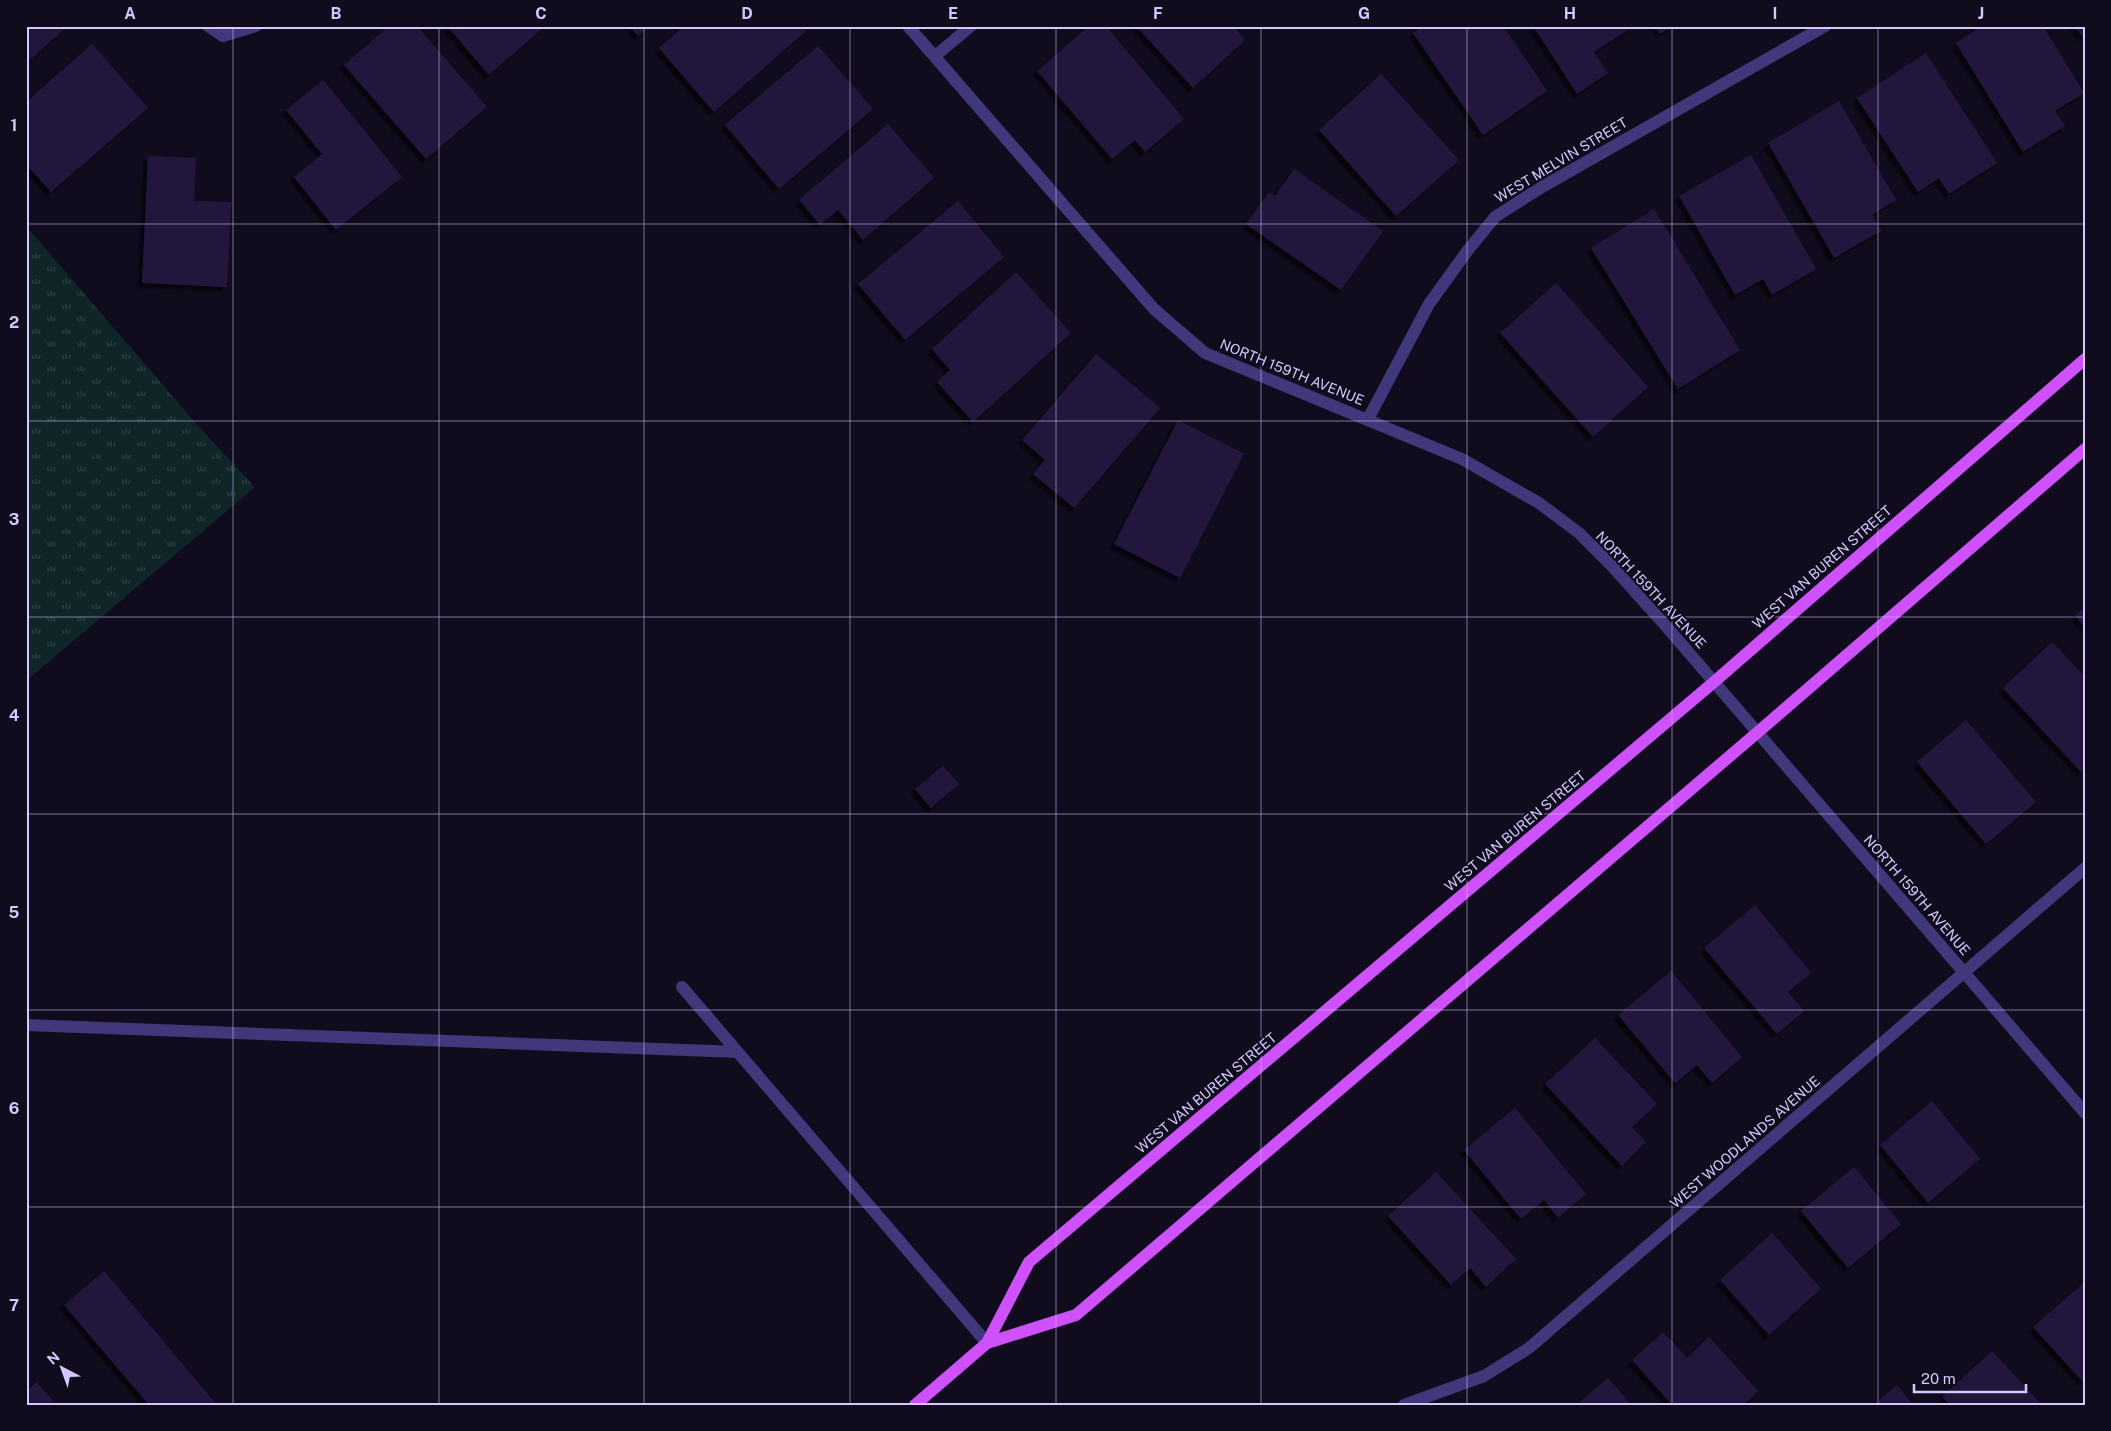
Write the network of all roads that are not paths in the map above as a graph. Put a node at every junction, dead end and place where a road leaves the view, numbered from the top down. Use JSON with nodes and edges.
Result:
{"nodes":[{"id":1,"x":208,"y":26,"type":"edge"},
{"id":2,"x":256,"y":26,"type":"edge"},
{"id":3,"x":908,"y":26,"type":"edge"},
{"id":4,"x":971,"y":26,"type":"edge"},
{"id":5,"x":1825,"y":26,"type":"edge"},
{"id":6,"x":935,"y":56,"type":"junction"},
{"id":7,"x":2085,"y":359,"type":"edge"},
{"id":8,"x":1368,"y":419,"type":"junction"},
{"id":9,"x":2085,"y":449,"type":"edge"},
{"id":10,"x":1714,"y":682,"type":"junction"},
{"id":11,"x":1758,"y":732,"type":"junction"},
{"id":12,"x":2085,"y":868,"type":"edge"},
{"id":13,"x":1964,"y":973,"type":"junction"},
{"id":14,"x":682,"y":987,"type":"dead end"},
{"id":15,"x":26,"y":1025,"type":"edge"},
{"id":16,"x":738,"y":1052,"type":"junction"},
{"id":17,"x":2085,"y":1113,"type":"edge"},
{"id":18,"x":987,"y":1342,"type":"junction"},
{"id":19,"x":915,"y":1405,"type":"edge"},
{"id":20,"x":1404,"y":1405,"type":"edge"}],
"edges":[{"from":1,"to":2,"type":"street"},
{"from":3,"to":6,"type":"street","name":"NORTH 159TH AVENUE"},
{"from":4,"to":6,"type":"street"},
{"from":5,"to":8,"type":"street","name":"WEST MELVIN STREET"},
{"from":6,"to":8,"type":"street","name":"NORTH 159TH AVENUE"},
{"from":7,"to":10,"type":"main road","name":"WEST VAN BUREN STREET"},
{"from":8,"to":10,"type":"street","name":"NORTH 159TH AVENUE"},
{"from":9,"to":11,"type":"main road","name":"WEST VAN BUREN STREET"},
{"from":10,"to":11,"type":"street","name":"NORTH 159TH AVENUE"},
{"from":10,"to":18,"type":"main road","name":"WEST VAN BUREN STREET"},
{"from":11,"to":13,"type":"street","name":"NORTH 159TH AVENUE"},
{"from":11,"to":18,"type":"main road","name":"WEST VAN BUREN STREET"},
{"from":12,"to":13,"type":"street","name":"WEST WOODLANDS AVENUE"},
{"from":13,"to":17,"type":"street","name":"NORTH 159TH AVENUE"},
{"from":13,"to":20,"type":"street","name":"WEST WOODLANDS AVENUE"},
{"from":14,"to":16,"type":"street"},
{"from":15,"to":16,"type":"street"},
{"from":16,"to":18,"type":"street"},
{"from":18,"to":19,"type":"main road","name":"WEST VAN BUREN STREET"}]}
